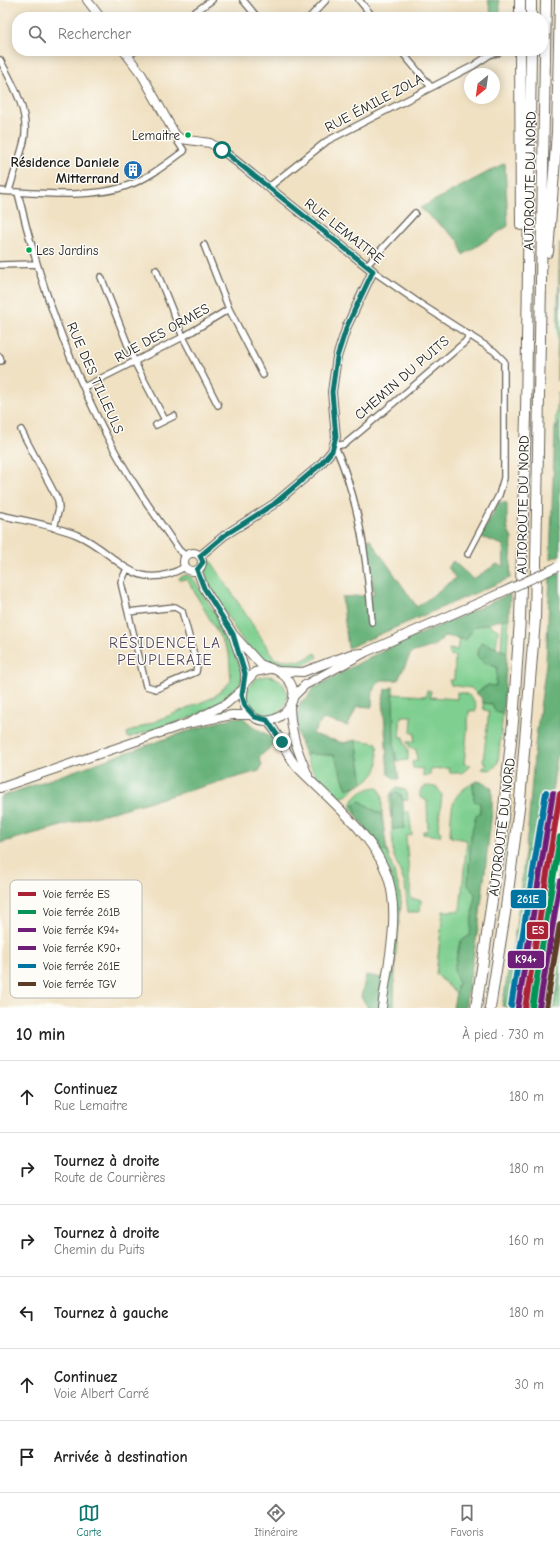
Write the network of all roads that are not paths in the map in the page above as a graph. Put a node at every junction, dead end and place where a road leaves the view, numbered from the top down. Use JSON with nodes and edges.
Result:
{"nodes":[{"id":1,"x":87,"y":0,"type":"edge"},
{"id":2,"x":212,"y":0,"type":"edge"},
{"id":3,"x":243,"y":0,"type":"edge"},
{"id":4,"x":359,"y":0,"type":"edge"},
{"id":5,"x":520,"y":0,"type":"edge"},
{"id":6,"x":531,"y":0,"type":"edge"},
{"id":7,"x":546,"y":0,"type":"edge"},
{"id":8,"x":560,"y":0,"type":"edge"},
{"id":9,"x":322,"y":1,"type":"edge"},
{"id":10,"x":96,"y":12,"type":"edge"},
{"id":11,"x":195,"y":12,"type":"edge"},
{"id":12,"x":253,"y":12,"type":"edge"},
{"id":13,"x":314,"y":12,"type":"edge"},
{"id":14,"x":369,"y":12,"type":"edge"},
{"id":15,"x":520,"y":12,"type":"edge"},
{"id":16,"x":531,"y":12,"type":"edge"},
{"id":17,"x":546,"y":12,"type":"edge"},
{"id":18,"x":128,"y":56,"type":"edge"},
{"id":19,"x":405,"y":56,"type":"edge"},
{"id":20,"x":488,"y":56,"type":"edge"},
{"id":21,"x":520,"y":56,"type":"edge"},
{"id":22,"x":531,"y":56,"type":"edge"},
{"id":23,"x":545,"y":56,"type":"edge"},
{"id":24,"x":0,"y":60,"type":"edge"},
{"id":25,"x":431,"y":86,"type":"junction"},
{"id":26,"x":560,"y":102,"type":"edge"},
{"id":27,"x":557,"y":132,"type":"junction"},
{"id":28,"x":178,"y":137,"type":"junction"},
{"id":29,"x":269,"y":187,"type":"junction"},
{"id":30,"x":0,"y":191,"type":"edge"},
{"id":31,"x":9,"y":191,"type":"junction"},
{"id":32,"x":18,"y":193,"type":"junction"},
{"id":33,"x":415,"y":213,"type":"dead end"},
{"id":34,"x":204,"y":245,"type":"dead end"},
{"id":35,"x":36,"y":264,"type":"junction"},
{"id":36,"x":0,"y":265,"type":"edge"},
{"id":37,"x":370,"y":268,"type":"junction"},
{"id":38,"x":156,"y":270,"type":"dead end"},
{"id":39,"x":101,"y":277,"type":"dead end"},
{"id":40,"x":230,"y":309,"type":"junction"},
{"id":41,"x":541,"y":320,"type":"junction"},
{"id":42,"x":470,"y":335,"type":"junction"},
{"id":43,"x":183,"y":337,"type":"junction"},
{"id":44,"x":135,"y":363,"type":"junction"},
{"id":45,"x":263,"y":375,"type":"dead end"},
{"id":46,"x":84,"y":387,"type":"junction"},
{"id":47,"x":218,"y":405,"type":"dead end"},
{"id":48,"x":174,"y":416,"type":"dead end"},
{"id":49,"x":165,"y":420,"type":"junction"},
{"id":50,"x":156,"y":425,"type":"dead end"},
{"id":51,"x":21,"y":430,"type":"dead end"},
{"id":52,"x":525,"y":445,"type":"junction"},
{"id":53,"x":335,"y":446,"type":"junction"},
{"id":54,"x":0,"y":515,"type":"edge"},
{"id":55,"x":54,"y":528,"type":"junction"},
{"id":56,"x":468,"y":554,"type":"dead end"},
{"id":57,"x":186,"y":556,"type":"junction"},
{"id":58,"x":200,"y":556,"type":"junction"},
{"id":59,"x":558,"y":566,"type":"edge"},
{"id":60,"x":185,"y":567,"type":"junction"},
{"id":61,"x":127,"y":569,"type":"junction"},
{"id":62,"x":197,"y":570,"type":"junction"},
{"id":63,"x":128,"y":612,"type":"junction"},
{"id":64,"x":372,"y":622,"type":"dead end"},
{"id":65,"x":233,"y":634,"type":"junction"},
{"id":66,"x":366,"y":652,"type":"junction"},
{"id":67,"x":274,"y":670,"type":"junction"},
{"id":68,"x":243,"y":687,"type":"junction"},
{"id":69,"x":293,"y":697,"type":"junction"},
{"id":70,"x":290,"y":707,"type":"junction"},
{"id":71,"x":252,"y":715,"type":"junction"},
{"id":72,"x":267,"y":720,"type":"junction"},
{"id":73,"x":186,"y":724,"type":"junction"},
{"id":74,"x":309,"y":778,"type":"junction"},
{"id":75,"x":0,"y":788,"type":"edge"},
{"id":76,"x":382,"y":1008,"type":"edge"},
{"id":77,"x":476,"y":1008,"type":"edge"},
{"id":78,"x":490,"y":1008,"type":"edge"}],
"edges":[{"from":1,"to":10,"type":"street"},
{"from":2,"to":11,"type":"street"},
{"from":3,"to":12,"type":"street"},
{"from":4,"to":14,"type":"street"},
{"from":5,"to":15,"type":"highway"},
{"from":6,"to":16,"type":"highway"},
{"from":7,"to":17,"type":"highway","name":"AUTOROUTE DU NORD"},
{"from":8,"to":27,"type":"highway"},
{"from":9,"to":13,"type":"street"},
{"from":18,"to":28,"type":"street"},
{"from":19,"to":25,"type":"street"},
{"from":20,"to":25,"type":"street","name":"RUE ÉMILE ZOLA"},
{"from":21,"to":52,"type":"highway"},
{"from":22,"to":52,"type":"highway","name":"AUTOROUTE DU NORD"},
{"from":23,"to":41,"type":"highway","name":"AUTOROUTE DU NORD"},
{"from":24,"to":31,"type":"street"},
{"from":25,"to":29,"type":"street","name":"RUE ÉMILE ZOLA"},
{"from":26,"to":27,"type":"highway"},
{"from":27,"to":41,"type":"highway"},
{"from":28,"to":29,"type":"street","name":"RUE LEMAITRE"},
{"from":28,"to":32,"type":"street"},
{"from":29,"to":37,"type":"street","name":"RUE LEMAITRE"},
{"from":30,"to":31,"type":"street"},
{"from":31,"to":32,"type":"street"},
{"from":32,"to":35,"type":"street","name":"RUE DES TILLEULS"},
{"from":33,"to":37,"type":"street"},
{"from":34,"to":40,"type":"street"},
{"from":35,"to":36,"type":"street"},
{"from":35,"to":46,"type":"street","name":"RUE DES TILLEULS"},
{"from":37,"to":42,"type":"street","name":"RUE LEMAITRE"},
{"from":37,"to":53,"type":"street"},
{"from":38,"to":43,"type":"street"},
{"from":39,"to":44,"type":"street"},
{"from":40,"to":43,"type":"street","name":"RUE DES ORMES"},
{"from":40,"to":45,"type":"street"},
{"from":41,"to":78,"type":"highway","name":"AUTOROUTE DU NORD"},
{"from":42,"to":53,"type":"street","name":"CHEMIN DU PUITS"},
{"from":42,"to":56,"type":"street","name":"RUE LEMAITRE"},
{"from":43,"to":44,"type":"street","name":"RUE DES ORMES"},
{"from":43,"to":47,"type":"street"},
{"from":44,"to":46,"type":"street","name":"RUE DES ORMES"},
{"from":44,"to":49,"type":"street"},
{"from":46,"to":57,"type":"street","name":"RUE DES TILLEULS"},
{"from":48,"to":49,"type":"street"},
{"from":49,"to":50,"type":"street"},
{"from":51,"to":55,"type":"street"},
{"from":52,"to":77,"type":"highway","name":"AUTOROUTE DU NORD"},
{"from":53,"to":58,"type":"street","name":"CHEMIN DU PUITS"},
{"from":53,"to":64,"type":"street"},
{"from":54,"to":55,"type":"street"},
{"from":55,"to":61,"type":"street"},
{"from":57,"to":58,"type":"street"},
{"from":57,"to":60,"type":"street"},
{"from":58,"to":62,"type":"street"},
{"from":59,"to":66,"type":"street","bridge":true},
{"from":60,"to":61,"type":"street"},
{"from":60,"to":62,"type":"street"},
{"from":61,"to":63,"type":"street"},
{"from":62,"to":65,"type":"street"},
{"from":63,"to":63,"type":"street"},
{"from":65,"to":67,"type":"street"},
{"from":65,"to":68,"type":"street"},
{"from":66,"to":67,"type":"street"},
{"from":66,"to":69,"type":"street"},
{"from":67,"to":68,"type":"street"},
{"from":67,"to":69,"type":"street"},
{"from":68,"to":71,"type":"street"},
{"from":68,"to":73,"type":"street"},
{"from":69,"to":70,"type":"street"},
{"from":70,"to":72,"type":"street"},
{"from":70,"to":74,"type":"street"},
{"from":71,"to":72,"type":"street"},
{"from":71,"to":73,"type":"street"},
{"from":72,"to":74,"type":"street"},
{"from":73,"to":75,"type":"street"},
{"from":74,"to":76,"type":"street"}]}
